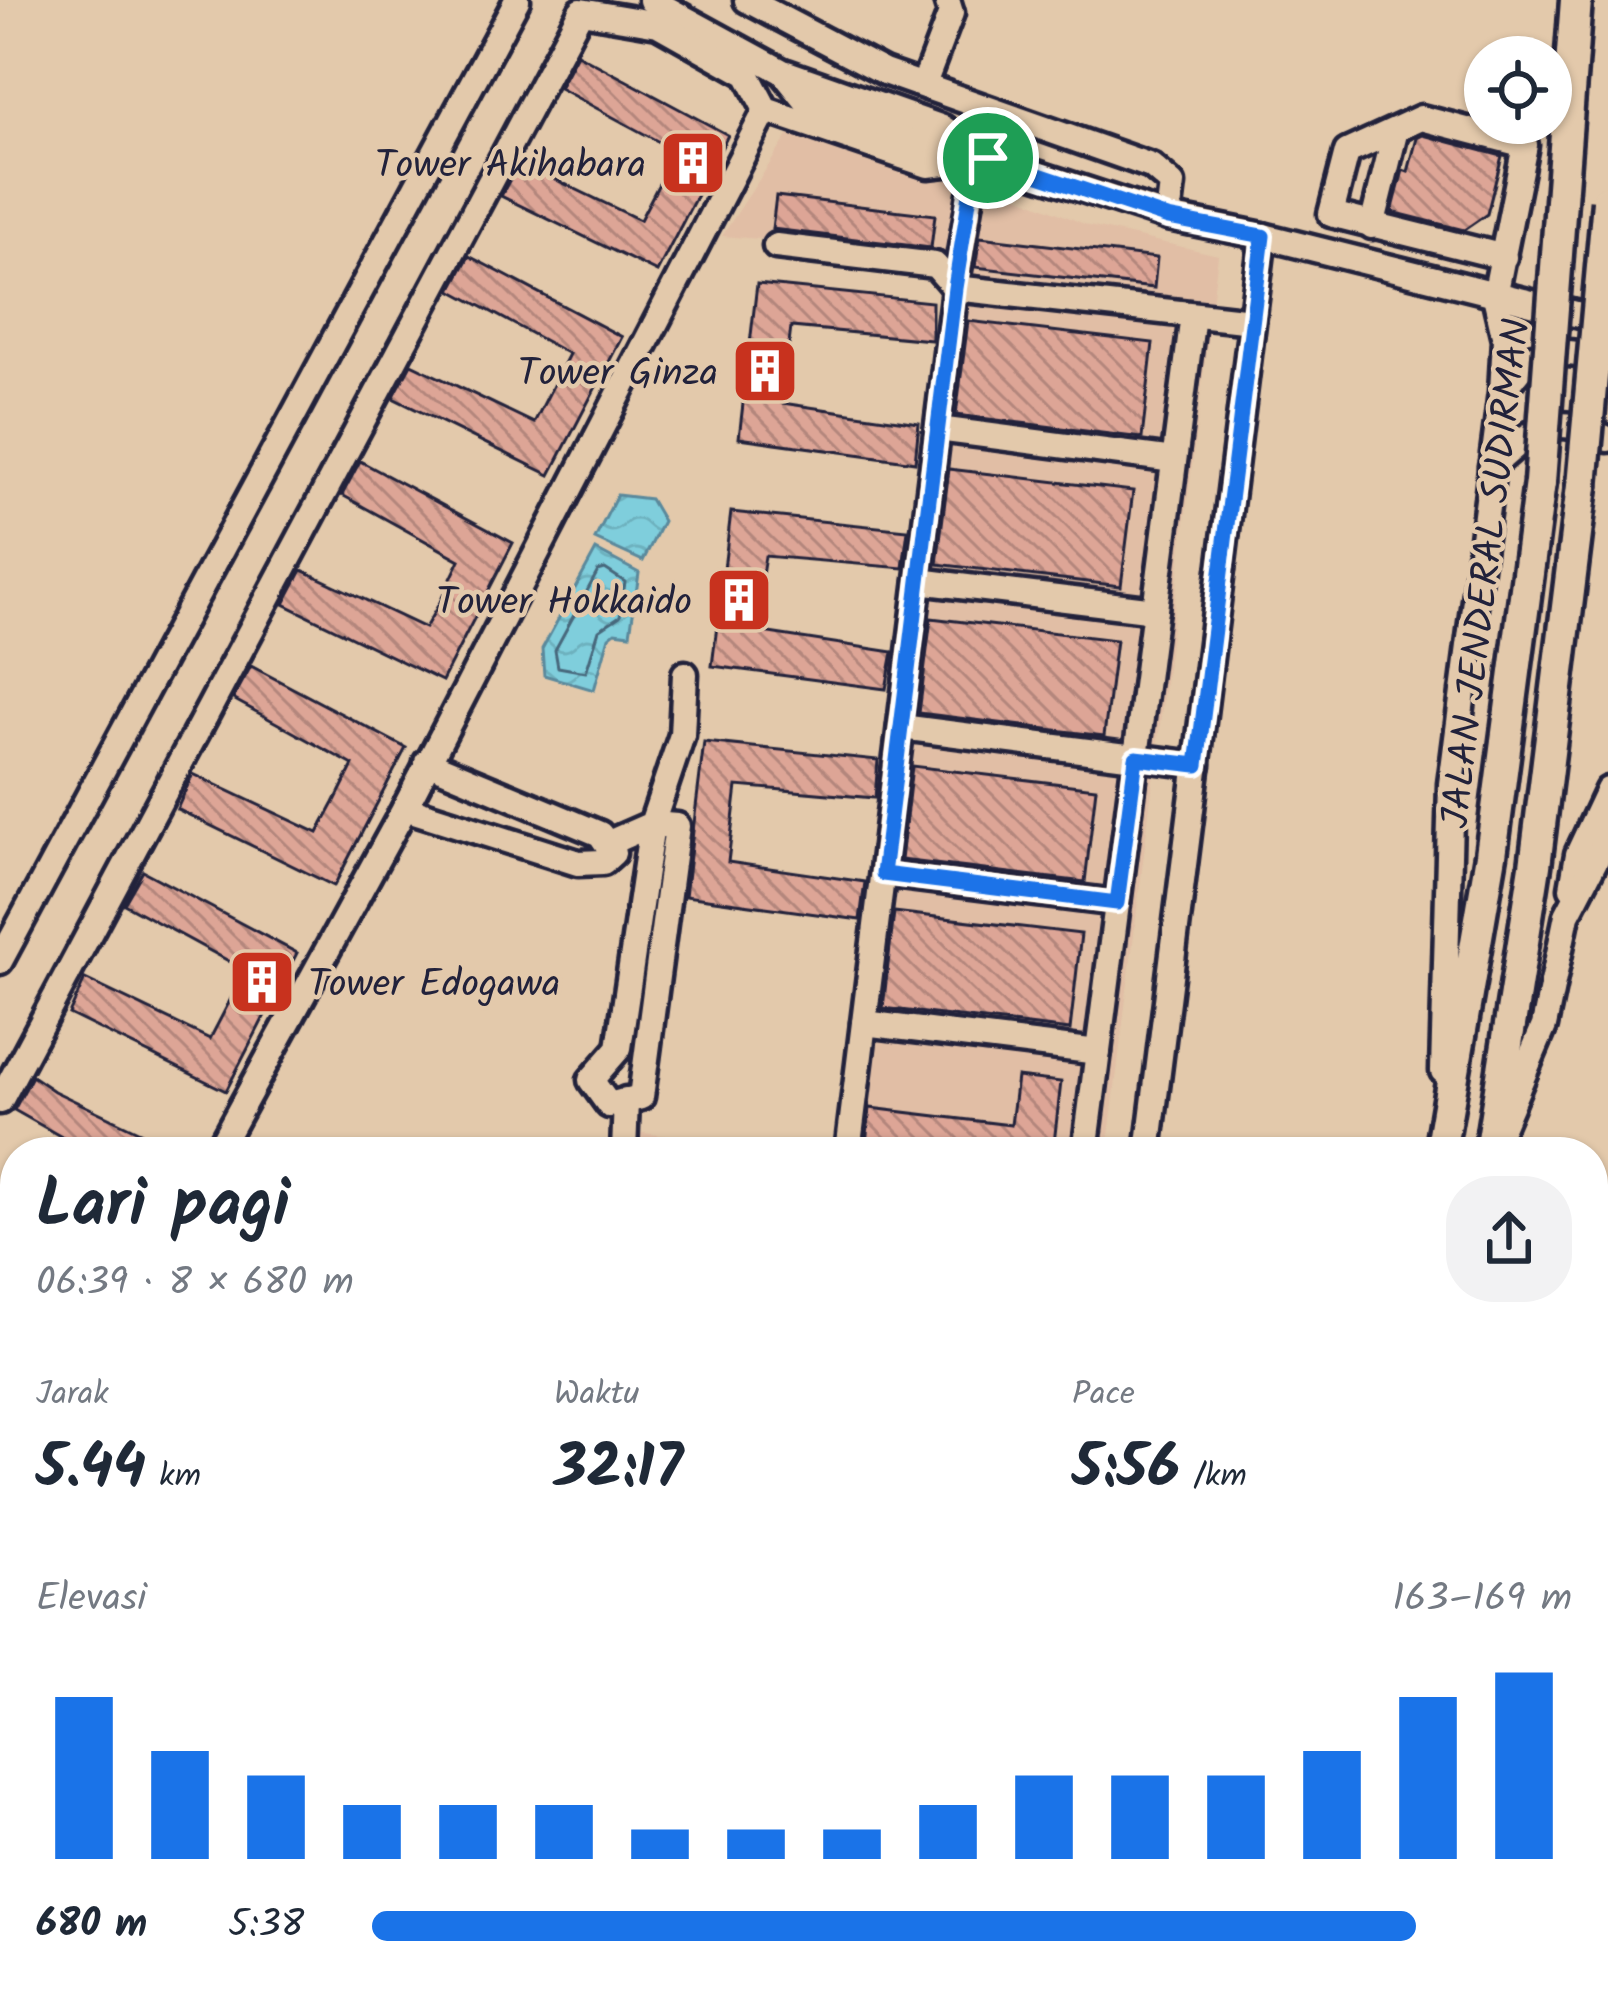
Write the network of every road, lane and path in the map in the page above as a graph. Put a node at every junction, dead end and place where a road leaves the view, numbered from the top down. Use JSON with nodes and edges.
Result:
{"nodes":[{"id":1,"x":517,"y":0,"type":"edge"},
{"id":2,"x":651,"y":0,"type":"edge"},
{"id":3,"x":747,"y":0,"type":"edge"},
{"id":4,"x":947,"y":0,"type":"edge"},
{"id":5,"x":1576,"y":0,"type":"edge"},
{"id":6,"x":584,"y":5,"type":"edge"},
{"id":7,"x":924,"y":84,"type":"junction"},
{"id":8,"x":766,"y":110,"type":"junction"},
{"id":9,"x":1395,"y":133,"type":"junction"},
{"id":10,"x":988,"y":158,"type":"junction"},
{"id":11,"x":1608,"y":201,"type":"edge"},
{"id":12,"x":1168,"y":218,"type":"junction"},
{"id":13,"x":1372,"y":226,"type":"junction"},
{"id":14,"x":1263,"y":236,"type":"junction"},
{"id":15,"x":776,"y":246,"type":"dead end"},
{"id":16,"x":1504,"y":257,"type":"junction"},
{"id":17,"x":955,"y":288,"type":"junction"},
{"id":18,"x":1496,"y":296,"type":"junction"},
{"id":19,"x":1193,"y":315,"type":"junction"},
{"id":20,"x":1252,"y":321,"type":"junction"},
{"id":21,"x":1608,"y":328,"type":"edge"},
{"id":22,"x":1608,"y":371,"type":"edge"},
{"id":23,"x":1502,"y":392,"type":"junction"},
{"id":24,"x":938,"y":429,"type":"junction"},
{"id":25,"x":1608,"y":439,"type":"edge"},
{"id":26,"x":1174,"y":460,"type":"junction"},
{"id":27,"x":1492,"y":466,"type":"junction"},
{"id":28,"x":919,"y":581,"type":"junction"},
{"id":29,"x":1155,"y":610,"type":"junction"},
{"id":30,"x":686,"y":674,"type":"dead end"},
{"id":31,"x":901,"y":728,"type":"junction"},
{"id":32,"x":1136,"y":758,"type":"junction"},
{"id":33,"x":428,"y":762,"type":"junction"},
{"id":34,"x":1197,"y":765,"type":"junction"},
{"id":35,"x":1608,"y":790,"type":"edge"},
{"id":36,"x":405,"y":808,"type":"junction"},
{"id":37,"x":652,"y":824,"type":"junction"},
{"id":38,"x":1608,"y":836,"type":"edge"},
{"id":39,"x":611,"y":842,"type":"junction"},
{"id":40,"x":883,"y":874,"type":"junction"},
{"id":41,"x":1117,"y":903,"type":"junction"},
{"id":42,"x":1567,"y":915,"type":"junction"},
{"id":43,"x":0,"y":962,"type":"edge"},
{"id":44,"x":864,"y":1023,"type":"junction"},
{"id":45,"x":1098,"y":1052,"type":"junction"},
{"id":46,"x":626,"y":1100,"type":"junction"},
{"id":47,"x":0,"y":1101,"type":"edge"},
{"id":48,"x":225,"y":1137,"type":"edge"},
{"id":49,"x":625,"y":1137,"type":"edge"},
{"id":50,"x":850,"y":1137,"type":"edge"},
{"id":51,"x":1086,"y":1137,"type":"edge"},
{"id":52,"x":1150,"y":1137,"type":"edge"},
{"id":53,"x":1440,"y":1137,"type":"edge"},
{"id":54,"x":1442,"y":1137,"type":"edge"},
{"id":55,"x":1492,"y":1137,"type":"edge"},
{"id":56,"x":1496,"y":1137,"type":"edge"}],
"edges":[{"from":1,"to":43,"type":"street"},
{"from":2,"to":10,"type":"street"},
{"from":3,"to":7,"type":"street"},
{"from":4,"to":7,"type":"street"},
{"from":5,"to":54,"type":"main road","name":"JALAN JENDERAL SUDIRMAN","bridge":true},
{"from":6,"to":8,"type":"street"},
{"from":6,"to":47,"type":"street"},
{"from":7,"to":12,"type":"street"},
{"from":8,"to":10,"type":"street"},
{"from":8,"to":33,"type":"street"},
{"from":9,"to":13,"type":"street"},
{"from":9,"to":13,"type":"street"},
{"from":9,"to":16,"type":"street"},
{"from":10,"to":12,"type":"street"},
{"from":10,"to":17,"type":"street"},
{"from":11,"to":55,"type":"main road","bridge":true},
{"from":12,"to":14,"type":"street"},
{"from":13,"to":16,"type":"street"},
{"from":14,"to":18,"type":"street"},
{"from":14,"to":20,"type":"street"},
{"from":15,"to":17,"type":"street"},
{"from":16,"to":18,"type":"street"},
{"from":17,"to":19,"type":"street"},
{"from":17,"to":24,"type":"street"},
{"from":18,"to":21,"type":"street"},
{"from":18,"to":23,"type":"street"},
{"from":19,"to":20,"type":"street"},
{"from":19,"to":26,"type":"street"},
{"from":20,"to":34,"type":"street"},
{"from":22,"to":23,"type":"street"},
{"from":23,"to":27,"type":"street"},
{"from":24,"to":26,"type":"street"},
{"from":24,"to":28,"type":"street"},
{"from":25,"to":27,"type":"street"},
{"from":26,"to":29,"type":"street"},
{"from":27,"to":53,"type":"street"},
{"from":28,"to":29,"type":"street"},
{"from":28,"to":31,"type":"street"},
{"from":29,"to":32,"type":"street"},
{"from":30,"to":37,"type":"street"},
{"from":31,"to":32,"type":"street"},
{"from":31,"to":40,"type":"street"},
{"from":32,"to":34,"type":"street"},
{"from":32,"to":41,"type":"street"},
{"from":33,"to":36,"type":"street"},
{"from":33,"to":39,"type":"street"},
{"from":34,"to":52,"type":"street"},
{"from":35,"to":42,"type":"street"},
{"from":36,"to":39,"type":"street"},
{"from":36,"to":48,"type":"street"},
{"from":37,"to":39,"type":"street"},
{"from":37,"to":46,"type":"street"},
{"from":37,"to":46,"type":"street"},
{"from":38,"to":42,"type":"street"},
{"from":40,"to":41,"type":"street"},
{"from":40,"to":44,"type":"street"},
{"from":41,"to":45,"type":"street"},
{"from":42,"to":56,"type":"street"},
{"from":44,"to":45,"type":"street"},
{"from":44,"to":50,"type":"street"},
{"from":45,"to":51,"type":"street"},
{"from":46,"to":49,"type":"street"}]}
